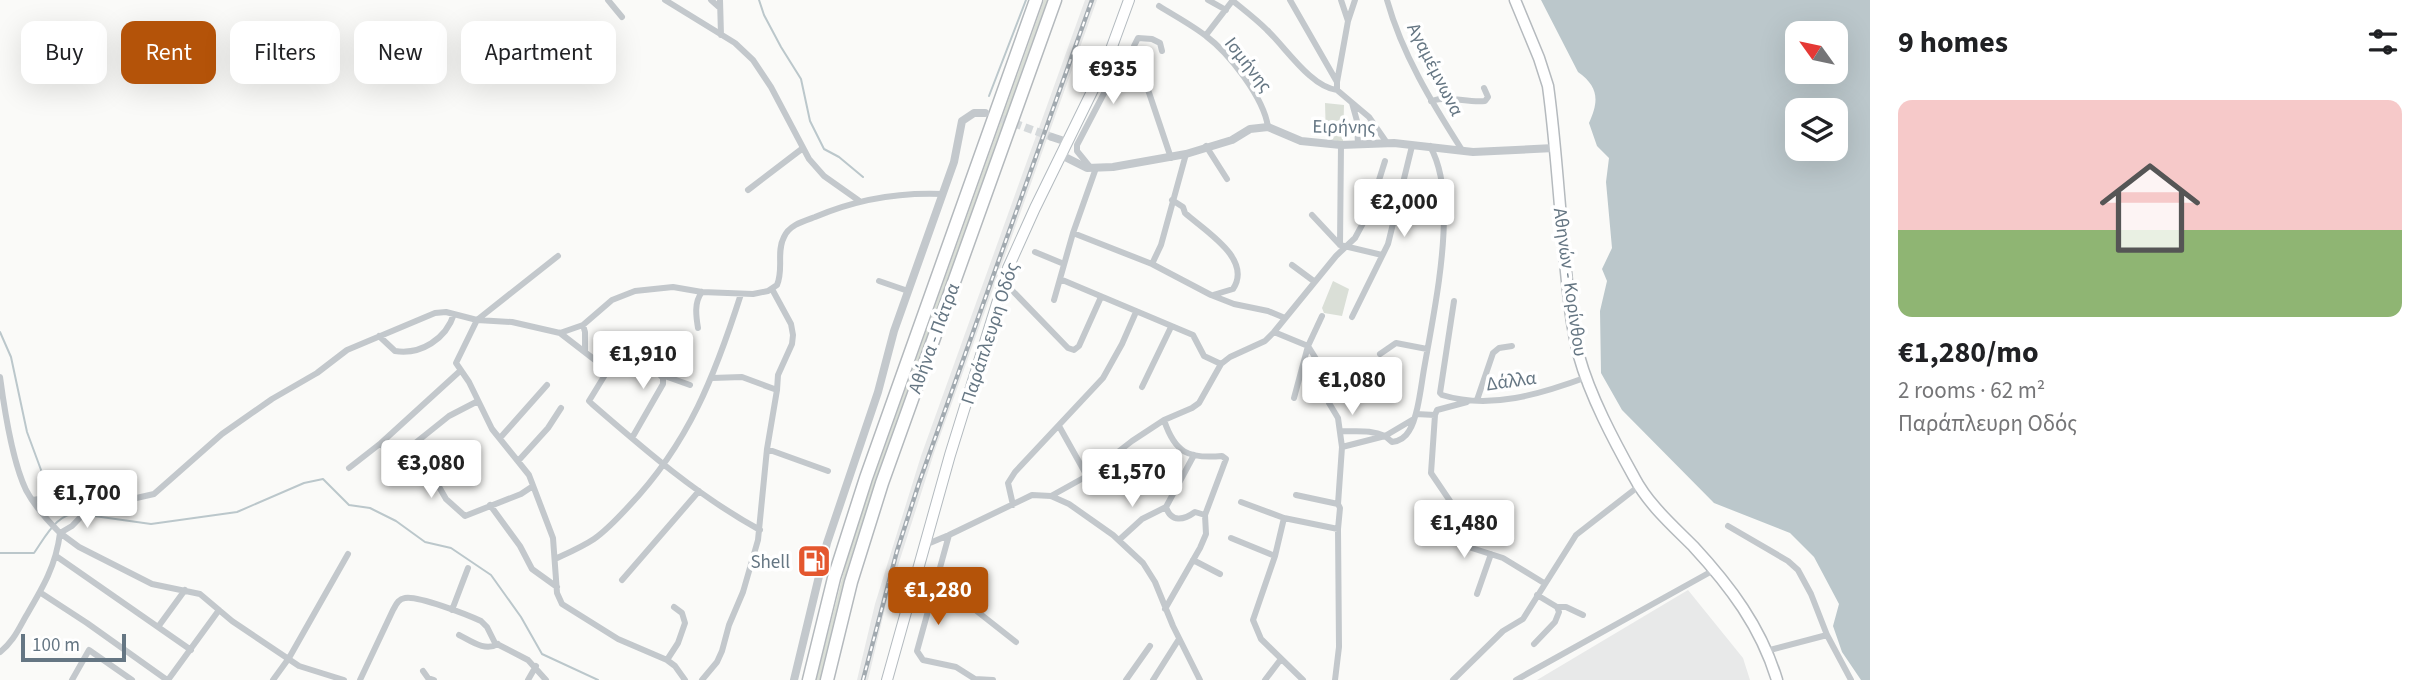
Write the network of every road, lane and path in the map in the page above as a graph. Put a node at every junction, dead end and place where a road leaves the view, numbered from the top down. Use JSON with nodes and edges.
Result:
{"nodes":[{"id":1,"x":608,"y":0,"type":"edge"},
{"id":2,"x":666,"y":0,"type":"edge"},
{"id":3,"x":711,"y":0,"type":"edge"},
{"id":4,"x":1036,"y":0,"type":"edge"},
{"id":5,"x":1055,"y":0,"type":"edge"},
{"id":6,"x":1129,"y":0,"type":"edge"},
{"id":7,"x":1208,"y":0,"type":"edge"},
{"id":8,"x":1233,"y":0,"type":"edge"},
{"id":9,"x":1290,"y":0,"type":"edge"},
{"id":10,"x":1341,"y":0,"type":"edge"},
{"id":11,"x":1355,"y":0,"type":"edge"},
{"id":12,"x":1387,"y":0,"type":"edge"},
{"id":13,"x":1515,"y":0,"type":"edge"},
{"id":14,"x":720,"y":4,"type":"edge"},
{"id":15,"x":1159,"y":6,"type":"dead end"},
{"id":16,"x":1226,"y":10,"type":"junction"},
{"id":17,"x":622,"y":17,"type":"dead end"},
{"id":18,"x":1348,"y":21,"type":"junction"},
{"id":19,"x":721,"y":35,"type":"junction"},
{"id":20,"x":1206,"y":35,"type":"junction"},
{"id":21,"x":1161,"y":51,"type":"dead end"},
{"id":22,"x":1138,"y":60,"type":"junction"},
{"id":23,"x":1337,"y":86,"type":"junction"},
{"id":24,"x":1483,"y":88,"type":"dead end"},
{"id":25,"x":1351,"y":101,"type":"junction"},
{"id":26,"x":1432,"y":101,"type":"junction"},
{"id":27,"x":985,"y":113,"type":"dead end"},
{"id":28,"x":1268,"y":127,"type":"junction"},
{"id":29,"x":1052,"y":137,"type":"tunnel mouth"},
{"id":30,"x":1067,"y":142,"type":"junction"},
{"id":31,"x":1387,"y":143,"type":"junction"},
{"id":32,"x":1341,"y":145,"type":"junction"},
{"id":33,"x":1358,"y":145,"type":"junction"},
{"id":34,"x":1206,"y":146,"type":"junction"},
{"id":35,"x":1412,"y":146,"type":"junction"},
{"id":36,"x":1430,"y":146,"type":"junction"},
{"id":37,"x":803,"y":148,"type":"junction"},
{"id":38,"x":1554,"y":148,"type":"junction"},
{"id":39,"x":1462,"y":150,"type":"junction"},
{"id":40,"x":1185,"y":154,"type":"junction"},
{"id":41,"x":1061,"y":155,"type":"junction"},
{"id":42,"x":1171,"y":158,"type":"junction"},
{"id":43,"x":1385,"y":161,"type":"dead end"},
{"id":44,"x":1093,"y":168,"type":"junction"},
{"id":45,"x":1227,"y":179,"type":"dead end"},
{"id":46,"x":748,"y":190,"type":"dead end"},
{"id":47,"x":943,"y":194,"type":"junction"},
{"id":48,"x":858,"y":200,"type":"junction"},
{"id":49,"x":1172,"y":200,"type":"junction"},
{"id":50,"x":1312,"y":215,"type":"dead end"},
{"id":51,"x":1073,"y":233,"type":"junction"},
{"id":52,"x":1344,"y":247,"type":"junction"},
{"id":53,"x":1035,"y":252,"type":"dead end"},
{"id":54,"x":1382,"y":255,"type":"junction"},
{"id":55,"x":558,"y":256,"type":"dead end"},
{"id":56,"x":1064,"y":264,"type":"junction"},
{"id":57,"x":1152,"y":264,"type":"junction"},
{"id":58,"x":1292,"y":265,"type":"dead end"},
{"id":59,"x":1060,"y":279,"type":"junction"},
{"id":60,"x":879,"y":281,"type":"dead end"},
{"id":61,"x":1004,"y":282,"type":"junction"},
{"id":62,"x":1315,"y":282,"type":"junction"},
{"id":63,"x":772,"y":289,"type":"junction"},
{"id":64,"x":908,"y":291,"type":"junction"},
{"id":65,"x":702,"y":292,"type":"junction"},
{"id":66,"x":741,"y":294,"type":"junction"},
{"id":67,"x":1211,"y":295,"type":"junction"},
{"id":68,"x":1101,"y":297,"type":"junction"},
{"id":69,"x":1054,"y":300,"type":"dead end"},
{"id":70,"x":1454,"y":300,"type":"dead end"},
{"id":71,"x":1136,"y":312,"type":"junction"},
{"id":72,"x":454,"y":314,"type":"junction"},
{"id":73,"x":1322,"y":316,"type":"dead end"},
{"id":74,"x":1352,"y":317,"type":"dead end"},
{"id":75,"x":1285,"y":318,"type":"junction"},
{"id":76,"x":477,"y":320,"type":"junction"},
{"id":77,"x":583,"y":325,"type":"junction"},
{"id":78,"x":1171,"y":327,"type":"junction"},
{"id":79,"x":698,"y":328,"type":"dead end"},
{"id":80,"x":1274,"y":332,"type":"junction"},
{"id":81,"x":560,"y":333,"type":"junction"},
{"id":82,"x":379,"y":336,"type":"junction"},
{"id":83,"x":1308,"y":346,"type":"junction"},
{"id":84,"x":1512,"y":346,"type":"dead end"},
{"id":85,"x":1427,"y":349,"type":"junction"},
{"id":86,"x":585,"y":352,"type":"junction"},
{"id":87,"x":1380,"y":354,"type":"dead end"},
{"id":88,"x":1221,"y":364,"type":"junction"},
{"id":89,"x":608,"y":370,"type":"junction"},
{"id":90,"x":460,"y":371,"type":"junction"},
{"id":91,"x":662,"y":375,"type":"junction"},
{"id":92,"x":0,"y":377,"type":"edge"},
{"id":93,"x":1587,"y":377,"type":"junction"},
{"id":94,"x":712,"y":378,"type":"junction"},
{"id":95,"x":547,"y":385,"type":"dead end"},
{"id":96,"x":690,"y":385,"type":"dead end"},
{"id":97,"x":1142,"y":387,"type":"dead end"},
{"id":98,"x":777,"y":390,"type":"junction"},
{"id":99,"x":1294,"y":398,"type":"dead end"},
{"id":100,"x":1478,"y":400,"type":"junction"},
{"id":101,"x":478,"y":401,"type":"junction"},
{"id":102,"x":1467,"y":402,"type":"junction"},
{"id":103,"x":561,"y":408,"type":"dead end"},
{"id":104,"x":1435,"y":415,"type":"junction"},
{"id":105,"x":1414,"y":417,"type":"junction"},
{"id":106,"x":1164,"y":420,"type":"junction"},
{"id":107,"x":1059,"y":426,"type":"junction"},
{"id":108,"x":1340,"y":431,"type":"junction"},
{"id":109,"x":1385,"y":436,"type":"junction"},
{"id":110,"x":500,"y":438,"type":"junction"},
{"id":111,"x":632,"y":438,"type":"junction"},
{"id":112,"x":382,"y":443,"type":"junction"},
{"id":113,"x":1342,"y":447,"type":"junction"},
{"id":114,"x":767,"y":449,"type":"junction"},
{"id":115,"x":1194,"y":456,"type":"junction"},
{"id":116,"x":519,"y":460,"type":"junction"},
{"id":117,"x":451,"y":466,"type":"dead end"},
{"id":118,"x":664,"y":466,"type":"junction"},
{"id":119,"x":349,"y":468,"type":"dead end"},
{"id":120,"x":828,"y":471,"type":"dead end"},
{"id":121,"x":1087,"y":476,"type":"junction"},
{"id":122,"x":533,"y":486,"type":"junction"},
{"id":123,"x":1639,"y":486,"type":"junction"},
{"id":124,"x":699,"y":491,"type":"junction"},
{"id":125,"x":1296,"y":495,"type":"dead end"},
{"id":126,"x":1051,"y":496,"type":"junction"},
{"id":127,"x":33,"y":500,"type":"junction"},
{"id":128,"x":95,"y":502,"type":"junction"},
{"id":129,"x":1241,"y":502,"type":"dead end"},
{"id":130,"x":1338,"y":504,"type":"junction"},
{"id":131,"x":490,"y":505,"type":"junction"},
{"id":132,"x":1013,"y":505,"type":"junction"},
{"id":133,"x":1166,"y":507,"type":"junction"},
{"id":134,"x":1205,"y":515,"type":"junction"},
{"id":135,"x":1284,"y":518,"type":"junction"},
{"id":136,"x":1728,"y":526,"type":"dead end"},
{"id":137,"x":1338,"y":529,"type":"junction"},
{"id":138,"x":760,"y":530,"type":"junction"},
{"id":139,"x":60,"y":533,"type":"junction"},
{"id":140,"x":949,"y":535,"type":"junction"},
{"id":141,"x":1231,"y":538,"type":"dead end"},
{"id":142,"x":1119,"y":540,"type":"junction"},
{"id":143,"x":923,"y":545,"type":"junction"},
{"id":144,"x":348,"y":554,"type":"dead end"},
{"id":145,"x":1490,"y":554,"type":"junction"},
{"id":146,"x":56,"y":556,"type":"junction"},
{"id":147,"x":1275,"y":556,"type":"junction"},
{"id":148,"x":555,"y":559,"type":"junction"},
{"id":149,"x":1194,"y":560,"type":"junction"},
{"id":150,"x":468,"y":568,"type":"dead end"},
{"id":151,"x":1714,"y":570,"type":"junction"},
{"id":152,"x":1220,"y":575,"type":"dead end"},
{"id":153,"x":622,"y":580,"type":"dead end"},
{"id":154,"x":1544,"y":583,"type":"junction"},
{"id":155,"x":935,"y":586,"type":"junction"},
{"id":156,"x":557,"y":587,"type":"junction"},
{"id":157,"x":185,"y":590,"type":"junction"},
{"id":158,"x":41,"y":593,"type":"junction"},
{"id":159,"x":1477,"y":594,"type":"dead end"},
{"id":160,"x":1537,"y":595,"type":"junction"},
{"id":161,"x":674,"y":607,"type":"dead end"},
{"id":162,"x":1557,"y":607,"type":"junction"},
{"id":163,"x":1165,"y":609,"type":"junction"},
{"id":164,"x":219,"y":610,"type":"junction"},
{"id":165,"x":452,"y":610,"type":"junction"},
{"id":166,"x":1583,"y":615,"type":"dead end"},
{"id":167,"x":158,"y":627,"type":"junction"},
{"id":168,"x":459,"y":635,"type":"dead end"},
{"id":169,"x":1827,"y":635,"type":"junction"},
{"id":170,"x":1179,"y":639,"type":"junction"},
{"id":171,"x":1016,"y":642,"type":"dead end"},
{"id":172,"x":498,"y":644,"type":"junction"},
{"id":173,"x":1534,"y":644,"type":"dead end"},
{"id":174,"x":1150,"y":646,"type":"dead end"},
{"id":175,"x":191,"y":650,"type":"junction"},
{"id":176,"x":1766,"y":651,"type":"junction"},
{"id":177,"x":0,"y":652,"type":"edge"},
{"id":178,"x":289,"y":659,"type":"junction"},
{"id":179,"x":1281,"y":659,"type":"junction"},
{"id":180,"x":667,"y":660,"type":"junction"},
{"id":181,"x":536,"y":666,"type":"junction"},
{"id":182,"x":423,"y":671,"type":"dead end"},
{"id":183,"x":72,"y":680,"type":"edge"},
{"id":184,"x":132,"y":680,"type":"edge"},
{"id":185,"x":168,"y":680,"type":"edge"},
{"id":186,"x":273,"y":680,"type":"edge"},
{"id":187,"x":344,"y":680,"type":"edge"},
{"id":188,"x":360,"y":680,"type":"edge"},
{"id":189,"x":434,"y":680,"type":"edge"},
{"id":190,"x":528,"y":680,"type":"edge"},
{"id":191,"x":546,"y":680,"type":"edge"},
{"id":192,"x":685,"y":680,"type":"edge"},
{"id":193,"x":702,"y":680,"type":"edge"},
{"id":194,"x":794,"y":680,"type":"edge"},
{"id":195,"x":809,"y":680,"type":"edge"},
{"id":196,"x":827,"y":680,"type":"edge"},
{"id":197,"x":887,"y":680,"type":"edge"},
{"id":198,"x":993,"y":680,"type":"edge"},
{"id":199,"x":1126,"y":680,"type":"edge"},
{"id":200,"x":1153,"y":680,"type":"edge"},
{"id":201,"x":1199,"y":680,"type":"edge"},
{"id":202,"x":1265,"y":680,"type":"edge"},
{"id":203,"x":1303,"y":680,"type":"edge"},
{"id":204,"x":1335,"y":680,"type":"edge"},
{"id":205,"x":1453,"y":680,"type":"edge"},
{"id":206,"x":1517,"y":680,"type":"edge"},
{"id":207,"x":1777,"y":680,"type":"edge"},
{"id":208,"x":1851,"y":680,"type":"edge"}],
"edges":[{"from":1,"to":17,"type":"street"},
{"from":2,"to":19,"type":"street"},
{"from":3,"to":14,"type":"street"},
{"from":4,"to":195,"type":"highway","name":"Αθήνα - Πάτρα"},
{"from":5,"to":196,"type":"highway","name":"Αθήνα - Πάτρα"},
{"from":6,"to":30,"type":"main road","name":"Παράπλευρη Οδός"},
{"from":7,"to":16,"type":"street"},
{"from":8,"to":16,"type":"street"},
{"from":8,"to":23,"type":"street"},
{"from":9,"to":23,"type":"street"},
{"from":10,"to":18,"type":"street"},
{"from":11,"to":18,"type":"street"},
{"from":12,"to":26,"type":"street","name":"Αγαμέμνωνα"},
{"from":13,"to":38,"type":"main road","name":"Αθηνών - Κορίνθου"},
{"from":14,"to":19,"type":"street"},
{"from":15,"to":20,"type":"street","name":"Ισμήνης"},
{"from":16,"to":20,"type":"street"},
{"from":18,"to":23,"type":"street"},
{"from":19,"to":37,"type":"street"},
{"from":20,"to":28,"type":"street","name":"Ισμήνης"},
{"from":21,"to":22,"type":"street"},
{"from":22,"to":42,"type":"street"},
{"from":22,"to":44,"type":"street"},
{"from":23,"to":25,"type":"street"},
{"from":24,"to":26,"type":"street"},
{"from":25,"to":31,"type":"street"},
{"from":25,"to":33,"type":"street"},
{"from":26,"to":39,"type":"street","name":"Αγαμέμνωνα"},
{"from":27,"to":47,"type":"street"},
{"from":28,"to":32,"type":"street","name":"Ειρήνης"},
{"from":28,"to":34,"type":"street"},
{"from":29,"to":30,"type":"street"},
{"from":30,"to":41,"type":"main road","name":"Παράπλευρη Οδός"},
{"from":31,"to":33,"type":"street","name":"Ειρήνης"},
{"from":31,"to":35,"type":"street","name":"Ειρήνης"},
{"from":32,"to":33,"type":"street","name":"Ειρήνης"},
{"from":32,"to":52,"type":"street"},
{"from":34,"to":40,"type":"street"},
{"from":34,"to":45,"type":"street"},
{"from":35,"to":36,"type":"street","name":"Ειρήνης"},
{"from":35,"to":54,"type":"street"},
{"from":36,"to":39,"type":"street","name":"Ειρήνης"},
{"from":36,"to":85,"type":"street"},
{"from":37,"to":46,"type":"street"},
{"from":37,"to":48,"type":"street"},
{"from":38,"to":39,"type":"street","name":"Ειρήνης"},
{"from":38,"to":93,"type":"main road","name":"Αθηνών - Κορίνθου"},
{"from":40,"to":42,"type":"street"},
{"from":40,"to":49,"type":"street"},
{"from":41,"to":44,"type":"street"},
{"from":41,"to":61,"type":"main road","name":"Παράπλευρη Οδός"},
{"from":42,"to":44,"type":"street"},
{"from":43,"to":52,"type":"street"},
{"from":44,"to":51,"type":"street"},
{"from":47,"to":48,"type":"street"},
{"from":47,"to":64,"type":"street"},
{"from":48,"to":63,"type":"street"},
{"from":49,"to":57,"type":"street"},
{"from":49,"to":67,"type":"street"},
{"from":50,"to":52,"type":"street"},
{"from":51,"to":56,"type":"street"},
{"from":51,"to":57,"type":"street"},
{"from":52,"to":54,"type":"street"},
{"from":52,"to":62,"type":"street"},
{"from":53,"to":56,"type":"street"},
{"from":54,"to":74,"type":"street"},
{"from":55,"to":76,"type":"street"},
{"from":56,"to":59,"type":"street"},
{"from":57,"to":67,"type":"street"},
{"from":58,"to":62,"type":"street"},
{"from":59,"to":68,"type":"street"},
{"from":59,"to":69,"type":"street"},
{"from":60,"to":64,"type":"street"},
{"from":61,"to":68,"type":"street"},
{"from":61,"to":143,"type":"main road","name":"Παράπλευρη Οδός"},
{"from":62,"to":75,"type":"street"},
{"from":63,"to":66,"type":"street"},
{"from":63,"to":98,"type":"street"},
{"from":64,"to":194,"type":"street"},
{"from":65,"to":66,"type":"street"},
{"from":65,"to":77,"type":"street"},
{"from":65,"to":79,"type":"street"},
{"from":66,"to":94,"type":"street"},
{"from":67,"to":75,"type":"street"},
{"from":68,"to":71,"type":"street"},
{"from":70,"to":102,"type":"street","name":"Δάλλα"},
{"from":71,"to":78,"type":"street"},
{"from":71,"to":107,"type":"street"},
{"from":72,"to":76,"type":"street"},
{"from":72,"to":82,"type":"street"},
{"from":72,"to":82,"type":"street"},
{"from":73,"to":83,"type":"street"},
{"from":75,"to":80,"type":"street"},
{"from":76,"to":81,"type":"street"},
{"from":76,"to":90,"type":"street"},
{"from":77,"to":81,"type":"street"},
{"from":77,"to":86,"type":"street"},
{"from":78,"to":88,"type":"street"},
{"from":78,"to":97,"type":"street"},
{"from":80,"to":83,"type":"street"},
{"from":80,"to":88,"type":"street"},
{"from":81,"to":86,"type":"street"},
{"from":82,"to":128,"type":"street"},
{"from":83,"to":99,"type":"street"},
{"from":83,"to":108,"type":"street"},
{"from":84,"to":100,"type":"street"},
{"from":85,"to":87,"type":"street"},
{"from":85,"to":105,"type":"street"},
{"from":86,"to":89,"type":"street"},
{"from":88,"to":106,"type":"street"},
{"from":89,"to":91,"type":"street"},
{"from":89,"to":111,"type":"street"},
{"from":90,"to":101,"type":"street"},
{"from":90,"to":112,"type":"street"},
{"from":91,"to":96,"type":"street"},
{"from":91,"to":111,"type":"street"},
{"from":92,"to":127,"type":"street"},
{"from":93,"to":100,"type":"street","name":"Δάλλα"},
{"from":93,"to":123,"type":"main road","name":"Αθηνών - Κορίνθου"},
{"from":94,"to":98,"type":"street"},
{"from":94,"to":118,"type":"street"},
{"from":95,"to":110,"type":"street"},
{"from":98,"to":114,"type":"street"},
{"from":100,"to":102,"type":"street","name":"Δάλλα"},
{"from":101,"to":110,"type":"street"},
{"from":101,"to":112,"type":"street"},
{"from":102,"to":104,"type":"street"},
{"from":103,"to":116,"type":"street"},
{"from":104,"to":105,"type":"street"},
{"from":104,"to":145,"type":"street"},
{"from":105,"to":109,"type":"street"},
{"from":105,"to":109,"type":"street"},
{"from":106,"to":115,"type":"street"},
{"from":106,"to":121,"type":"street"},
{"from":107,"to":121,"type":"street"},
{"from":107,"to":132,"type":"street"},
{"from":108,"to":109,"type":"street"},
{"from":108,"to":113,"type":"street"},
{"from":109,"to":113,"type":"street"},
{"from":110,"to":116,"type":"street"},
{"from":111,"to":118,"type":"street"},
{"from":112,"to":119,"type":"street"},
{"from":113,"to":130,"type":"street"},
{"from":114,"to":120,"type":"street"},
{"from":114,"to":138,"type":"street"},
{"from":115,"to":133,"type":"street"},
{"from":115,"to":134,"type":"street"},
{"from":116,"to":122,"type":"street"},
{"from":117,"to":131,"type":"street"},
{"from":118,"to":124,"type":"street"},
{"from":118,"to":148,"type":"street"},
{"from":121,"to":126,"type":"street"},
{"from":122,"to":131,"type":"street"},
{"from":122,"to":148,"type":"street"},
{"from":123,"to":151,"type":"main road","name":"Αθηνών - Κορίνθου"},
{"from":123,"to":154,"type":"street"},
{"from":124,"to":138,"type":"street"},
{"from":124,"to":153,"type":"street"},
{"from":125,"to":130,"type":"street"},
{"from":126,"to":132,"type":"street"},
{"from":126,"to":142,"type":"street"},
{"from":127,"to":128,"type":"street"},
{"from":127,"to":139,"type":"street"},
{"from":128,"to":139,"type":"street"},
{"from":129,"to":135,"type":"street"},
{"from":130,"to":137,"type":"street"},
{"from":131,"to":156,"type":"street"},
{"from":132,"to":140,"type":"street"},
{"from":133,"to":134,"type":"street"},
{"from":133,"to":142,"type":"street"},
{"from":134,"to":149,"type":"street"},
{"from":135,"to":137,"type":"street"},
{"from":135,"to":147,"type":"street"},
{"from":136,"to":169,"type":"street"},
{"from":137,"to":204,"type":"street"},
{"from":138,"to":193,"type":"street"},
{"from":139,"to":146,"type":"street"},
{"from":139,"to":157,"type":"street"},
{"from":140,"to":143,"type":"street"},
{"from":140,"to":155,"type":"street"},
{"from":141,"to":147,"type":"street"},
{"from":142,"to":163,"type":"street"},
{"from":143,"to":197,"type":"main road","name":"Παράπλευρη Οδός"},
{"from":144,"to":178,"type":"street"},
{"from":145,"to":154,"type":"street"},
{"from":145,"to":159,"type":"street"},
{"from":146,"to":158,"type":"street"},
{"from":146,"to":167,"type":"street"},
{"from":147,"to":179,"type":"street"},
{"from":148,"to":156,"type":"street"},
{"from":149,"to":152,"type":"street"},
{"from":149,"to":163,"type":"street"},
{"from":150,"to":165,"type":"street"},
{"from":151,"to":176,"type":"main road","name":"Αθηνών - Κορίνθου"},
{"from":151,"to":206,"type":"street"},
{"from":154,"to":160,"type":"street"},
{"from":155,"to":171,"type":"street"},
{"from":155,"to":198,"type":"street"},
{"from":156,"to":180,"type":"street"},
{"from":157,"to":164,"type":"street"},
{"from":157,"to":167,"type":"street"},
{"from":158,"to":177,"type":"street"},
{"from":158,"to":185,"type":"street"},
{"from":160,"to":162,"type":"street"},
{"from":160,"to":205,"type":"street"},
{"from":161,"to":180,"type":"street"},
{"from":162,"to":166,"type":"street"},
{"from":162,"to":173,"type":"street"},
{"from":163,"to":170,"type":"street"},
{"from":164,"to":175,"type":"street"},
{"from":164,"to":178,"type":"street"},
{"from":165,"to":172,"type":"street"},
{"from":165,"to":188,"type":"street"},
{"from":167,"to":175,"type":"street"},
{"from":168,"to":172,"type":"street"},
{"from":169,"to":176,"type":"street"},
{"from":169,"to":208,"type":"street"},
{"from":170,"to":200,"type":"street"},
{"from":170,"to":201,"type":"street"},
{"from":172,"to":181,"type":"street"},
{"from":174,"to":199,"type":"street"},
{"from":175,"to":185,"type":"street"},
{"from":176,"to":207,"type":"main road","name":"Αθηνών - Κορίνθου"},
{"from":178,"to":186,"type":"street"},
{"from":178,"to":187,"type":"street"},
{"from":179,"to":202,"type":"street"},
{"from":179,"to":203,"type":"street"},
{"from":180,"to":192,"type":"street"},
{"from":181,"to":190,"type":"street"},
{"from":181,"to":191,"type":"street"},
{"from":182,"to":189,"type":"street"},
{"from":183,"to":184,"type":"street"}]}
